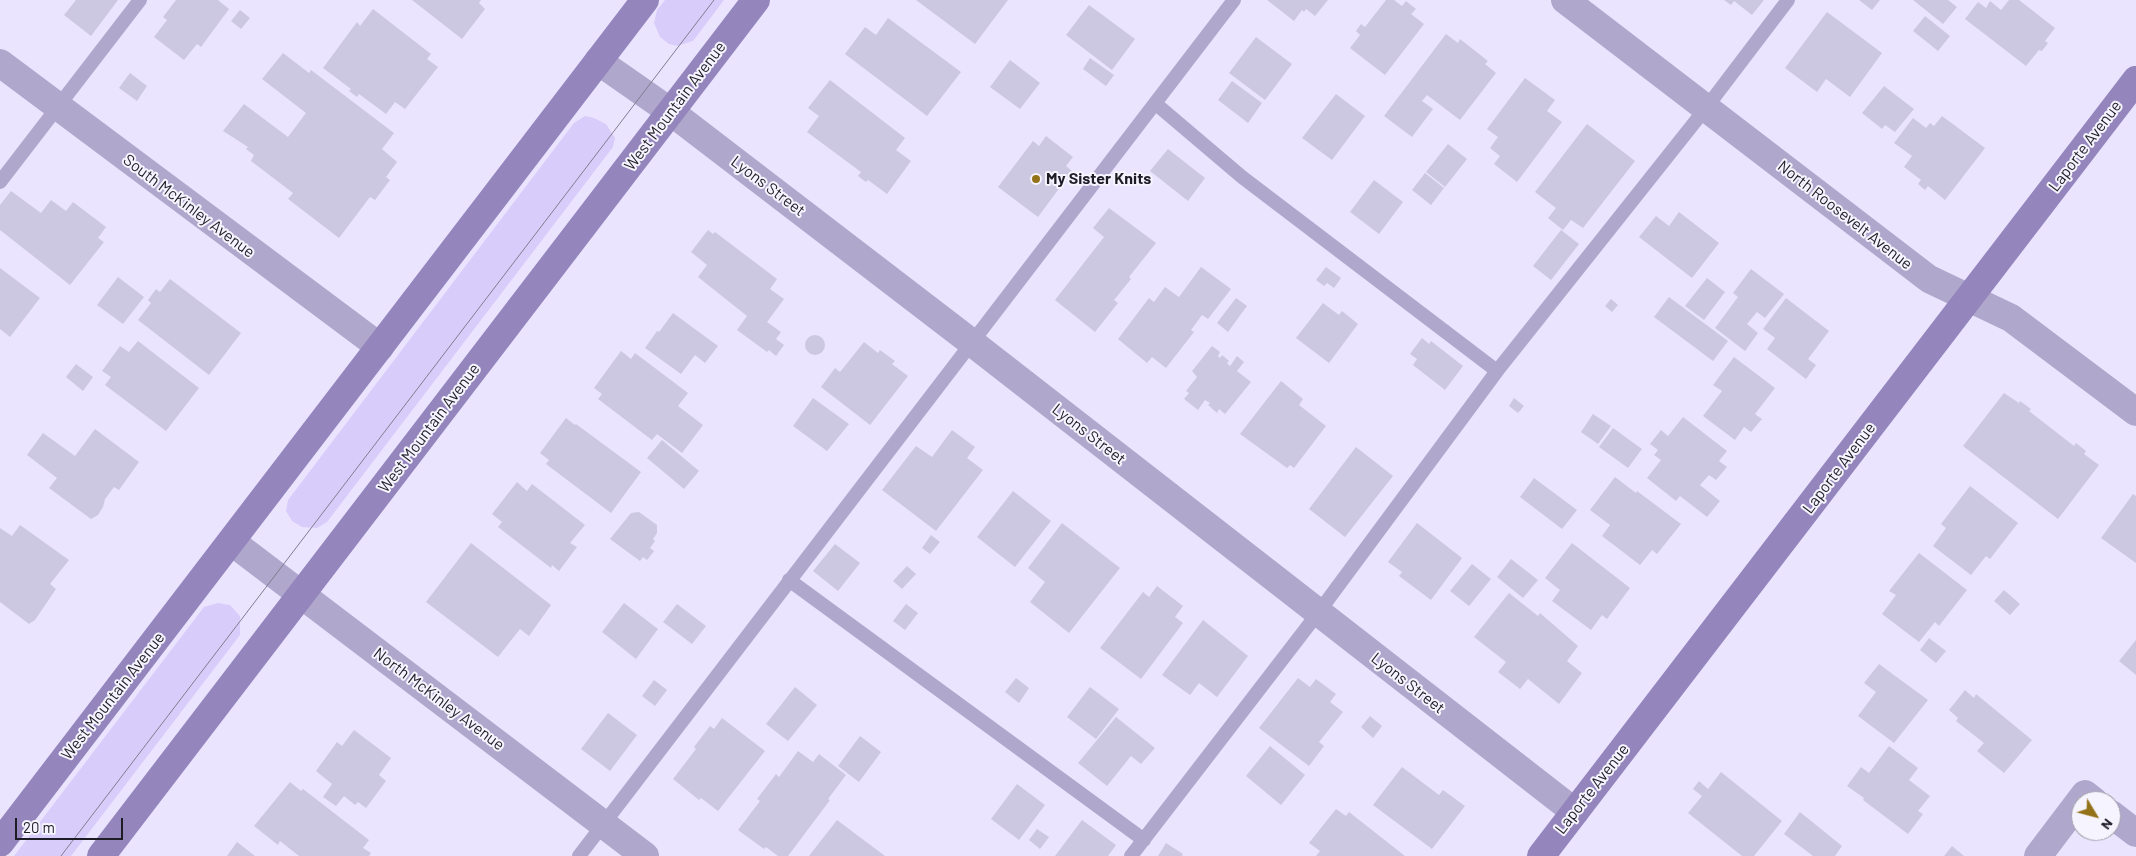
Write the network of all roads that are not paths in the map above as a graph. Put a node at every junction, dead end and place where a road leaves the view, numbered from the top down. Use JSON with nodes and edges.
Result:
{"nodes":[{"id":1,"x":140,"y":0,"type":"edge"},
{"id":2,"x":645,"y":0,"type":"edge"},
{"id":3,"x":756,"y":0,"type":"edge"},
{"id":4,"x":1234,"y":0,"type":"edge"},
{"id":5,"x":1565,"y":0,"type":"edge"},
{"id":6,"x":1788,"y":0,"type":"edge"},
{"id":7,"x":598,"y":61,"type":"junction"},
{"id":8,"x":0,"y":63,"type":"edge"},
{"id":9,"x":2136,"y":80,"type":"edge"},
{"id":10,"x":1156,"y":104,"type":"junction"},
{"id":11,"x":57,"y":107,"type":"junction"},
{"id":12,"x":1706,"y":108,"type":"junction"},
{"id":13,"x":671,"y":112,"type":"junction"},
{"id":14,"x":0,"y":182,"type":"edge"},
{"id":15,"x":1968,"y":299,"type":"junction"},
{"id":16,"x":971,"y":342,"type":"junction"},
{"id":17,"x":380,"y":347,"type":"junction"},
{"id":18,"x":1497,"y":371,"type":"junction"},
{"id":19,"x":2136,"y":412,"type":"edge"},
{"id":20,"x":232,"y":542,"type":"junction"},
{"id":21,"x":789,"y":580,"type":"junction"},
{"id":22,"x":302,"y":594,"type":"junction"},
{"id":23,"x":1318,"y":613,"type":"junction"},
{"id":24,"x":1575,"y":812,"type":"junction"},
{"id":25,"x":2071,"y":819,"type":"edge"},
{"id":26,"x":2121,"y":822,"type":"edge"},
{"id":27,"x":603,"y":824,"type":"junction"},
{"id":28,"x":2136,"y":833,"type":"edge"},
{"id":29,"x":1144,"y":840,"type":"junction"},
{"id":30,"x":0,"y":843,"type":"edge"},
{"id":31,"x":1544,"y":855,"type":"edge"},
{"id":32,"x":101,"y":856,"type":"edge"},
{"id":33,"x":579,"y":856,"type":"edge"},
{"id":34,"x":645,"y":856,"type":"edge"},
{"id":35,"x":1131,"y":856,"type":"edge"},
{"id":36,"x":2038,"y":856,"type":"edge"}],
"edges":[{"from":1,"to":11,"type":"lane"},
{"from":2,"to":7,"type":"street","name":"West Mountain Avenue"},
{"from":3,"to":13,"type":"street","name":"West Mountain Avenue"},
{"from":4,"to":10,"type":"lane"},
{"from":5,"to":12,"type":"street","name":"North Roosevelt Avenue"},
{"from":6,"to":12,"type":"lane"},
{"from":7,"to":13,"type":"street","name":"Lyons Street"},
{"from":7,"to":17,"type":"street","name":"West Mountain Avenue"},
{"from":8,"to":11,"type":"street","name":"South McKinley Avenue"},
{"from":9,"to":15,"type":"street","name":"Laporte Avenue"},
{"from":10,"to":16,"type":"lane"},
{"from":10,"to":18,"type":"lane"},
{"from":11,"to":14,"type":"lane"},
{"from":11,"to":17,"type":"street","name":"South McKinley Avenue"},
{"from":12,"to":15,"type":"street","name":"North Roosevelt Avenue"},
{"from":12,"to":18,"type":"lane"},
{"from":13,"to":16,"type":"street","name":"Lyons Street"},
{"from":13,"to":22,"type":"street","name":"West Mountain Avenue"},
{"from":15,"to":19,"type":"street","name":"North Roosevelt Avenue"},
{"from":15,"to":24,"type":"street","name":"Laporte Avenue"},
{"from":16,"to":21,"type":"lane"},
{"from":16,"to":23,"type":"street","name":"Lyons Street"},
{"from":17,"to":20,"type":"street","name":"West Mountain Avenue"},
{"from":18,"to":23,"type":"lane"},
{"from":20,"to":22,"type":"street","name":"North McKinley Avenue"},
{"from":20,"to":30,"type":"street","name":"West Mountain Avenue"},
{"from":21,"to":27,"type":"lane"},
{"from":21,"to":29,"type":"lane"},
{"from":22,"to":27,"type":"street","name":"North McKinley Avenue"},
{"from":22,"to":32,"type":"street","name":"West Mountain Avenue"},
{"from":23,"to":24,"type":"street","name":"Lyons Street"},
{"from":23,"to":29,"type":"lane"},
{"from":24,"to":31,"type":"street","name":"Laporte Avenue"},
{"from":25,"to":36,"type":"street"},
{"from":26,"to":28,"type":"street"},
{"from":27,"to":33,"type":"lane"},
{"from":27,"to":34,"type":"street","name":"North McKinley Avenue"},
{"from":29,"to":35,"type":"lane"}]}
